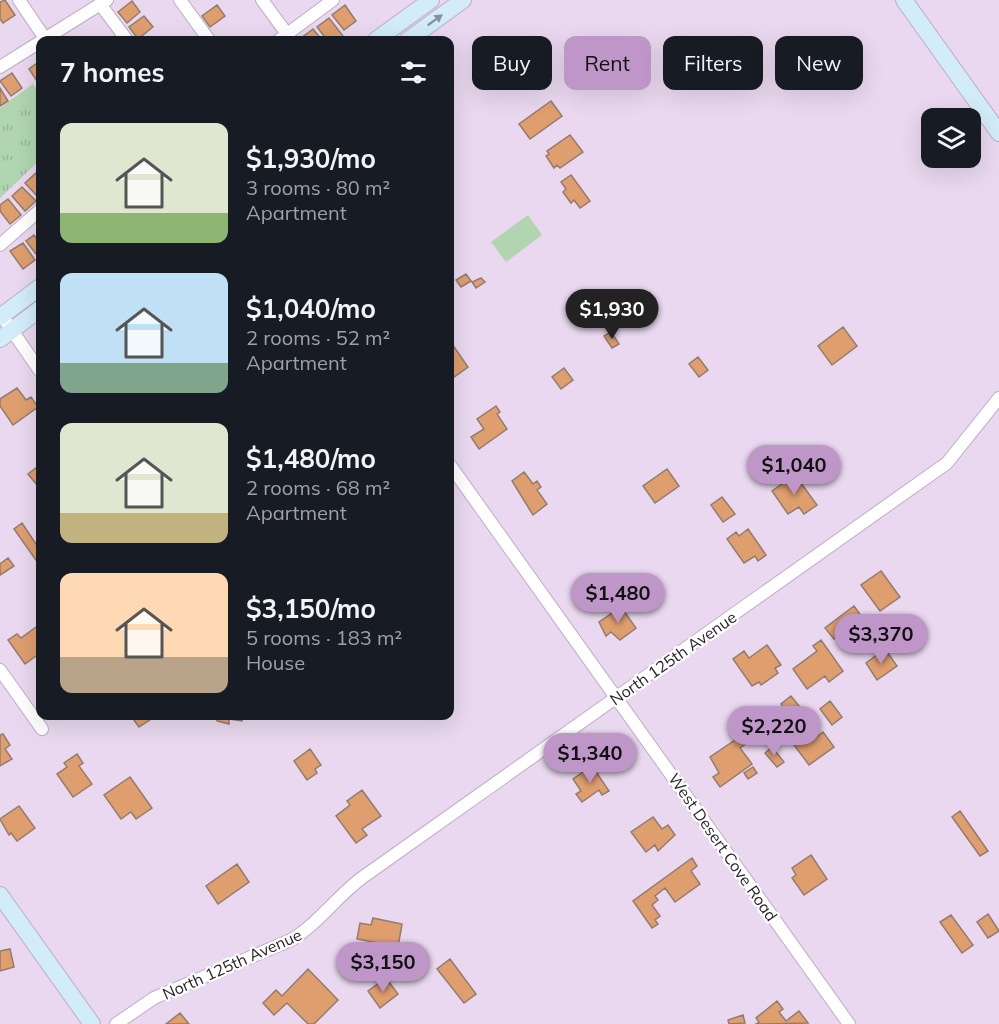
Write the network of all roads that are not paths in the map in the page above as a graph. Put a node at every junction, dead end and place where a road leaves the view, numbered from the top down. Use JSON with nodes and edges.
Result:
{"nodes":[{"id":1,"x":20,"y":0,"type":"edge"},
{"id":2,"x":180,"y":0,"type":"edge"},
{"id":3,"x":262,"y":0,"type":"edge"},
{"id":4,"x":333,"y":0,"type":"edge"},
{"id":5,"x":431,"y":0,"type":"edge"},
{"id":6,"x":463,"y":0,"type":"edge"},
{"id":7,"x":904,"y":0,"type":"edge"},
{"id":8,"x":104,"y":2,"type":"edge"},
{"id":9,"x":41,"y":36,"type":"edge"},
{"id":10,"x":52,"y":36,"type":"edge"},
{"id":11,"x":125,"y":36,"type":"edge"},
{"id":12,"x":206,"y":36,"type":"edge"},
{"id":13,"x":282,"y":36,"type":"edge"},
{"id":14,"x":284,"y":36,"type":"edge"},
{"id":15,"x":382,"y":36,"type":"edge"},
{"id":16,"x":414,"y":36,"type":"edge"},
{"id":17,"x":36,"y":46,"type":"edge"},
{"id":18,"x":0,"y":67,"type":"edge"},
{"id":19,"x":999,"y":133,"type":"edge"},
{"id":20,"x":36,"y":214,"type":"edge"},
{"id":21,"x":0,"y":245,"type":"edge"},
{"id":22,"x":36,"y":290,"type":"edge"},
{"id":23,"x":36,"y":312,"type":"edge"},
{"id":24,"x":1,"y":317,"type":"edge"},
{"id":25,"x":6,"y":334,"type":"edge"},
{"id":26,"x":36,"y":367,"type":"edge"},
{"id":27,"x":999,"y":398,"type":"edge"},
{"id":28,"x":454,"y":471,"type":"edge"},
{"id":29,"x":0,"y":670,"type":"edge"},
{"id":30,"x":617,"y":698,"type":"junction"},
{"id":31,"x":42,"y":729,"type":"dead end"},
{"id":32,"x":0,"y":895,"type":"edge"},
{"id":33,"x":92,"y":1024,"type":"edge"},
{"id":34,"x":116,"y":1024,"type":"edge"},
{"id":35,"x":849,"y":1024,"type":"edge"}],
"edges":[{"from":1,"to":9,"type":"street"},
{"from":2,"to":12,"type":"street"},
{"from":3,"to":13,"type":"street"},
{"from":4,"to":14,"type":"street"},
{"from":5,"to":15,"type":"main road"},
{"from":16,"to":6,"type":"main road","one_way":true},
{"from":7,"to":19,"type":"main road"},
{"from":8,"to":10,"type":"street"},
{"from":8,"to":11,"type":"street"},
{"from":17,"to":18,"type":"street"},
{"from":20,"to":21,"type":"street"},
{"from":22,"to":24,"type":"main road"},
{"from":23,"to":25,"type":"main road"},
{"from":24,"to":25,"type":"street"},
{"from":25,"to":26,"type":"street"},
{"from":27,"to":30,"type":"street","name":"North 125th Avenue"},
{"from":28,"to":30,"type":"street","name":"West Desert Cove Road"},
{"from":29,"to":31,"type":"street"},
{"from":30,"to":34,"type":"street","name":"North 125th Avenue"},
{"from":30,"to":35,"type":"street","name":"West Desert Cove Road"},
{"from":32,"to":33,"type":"main road"}]}
